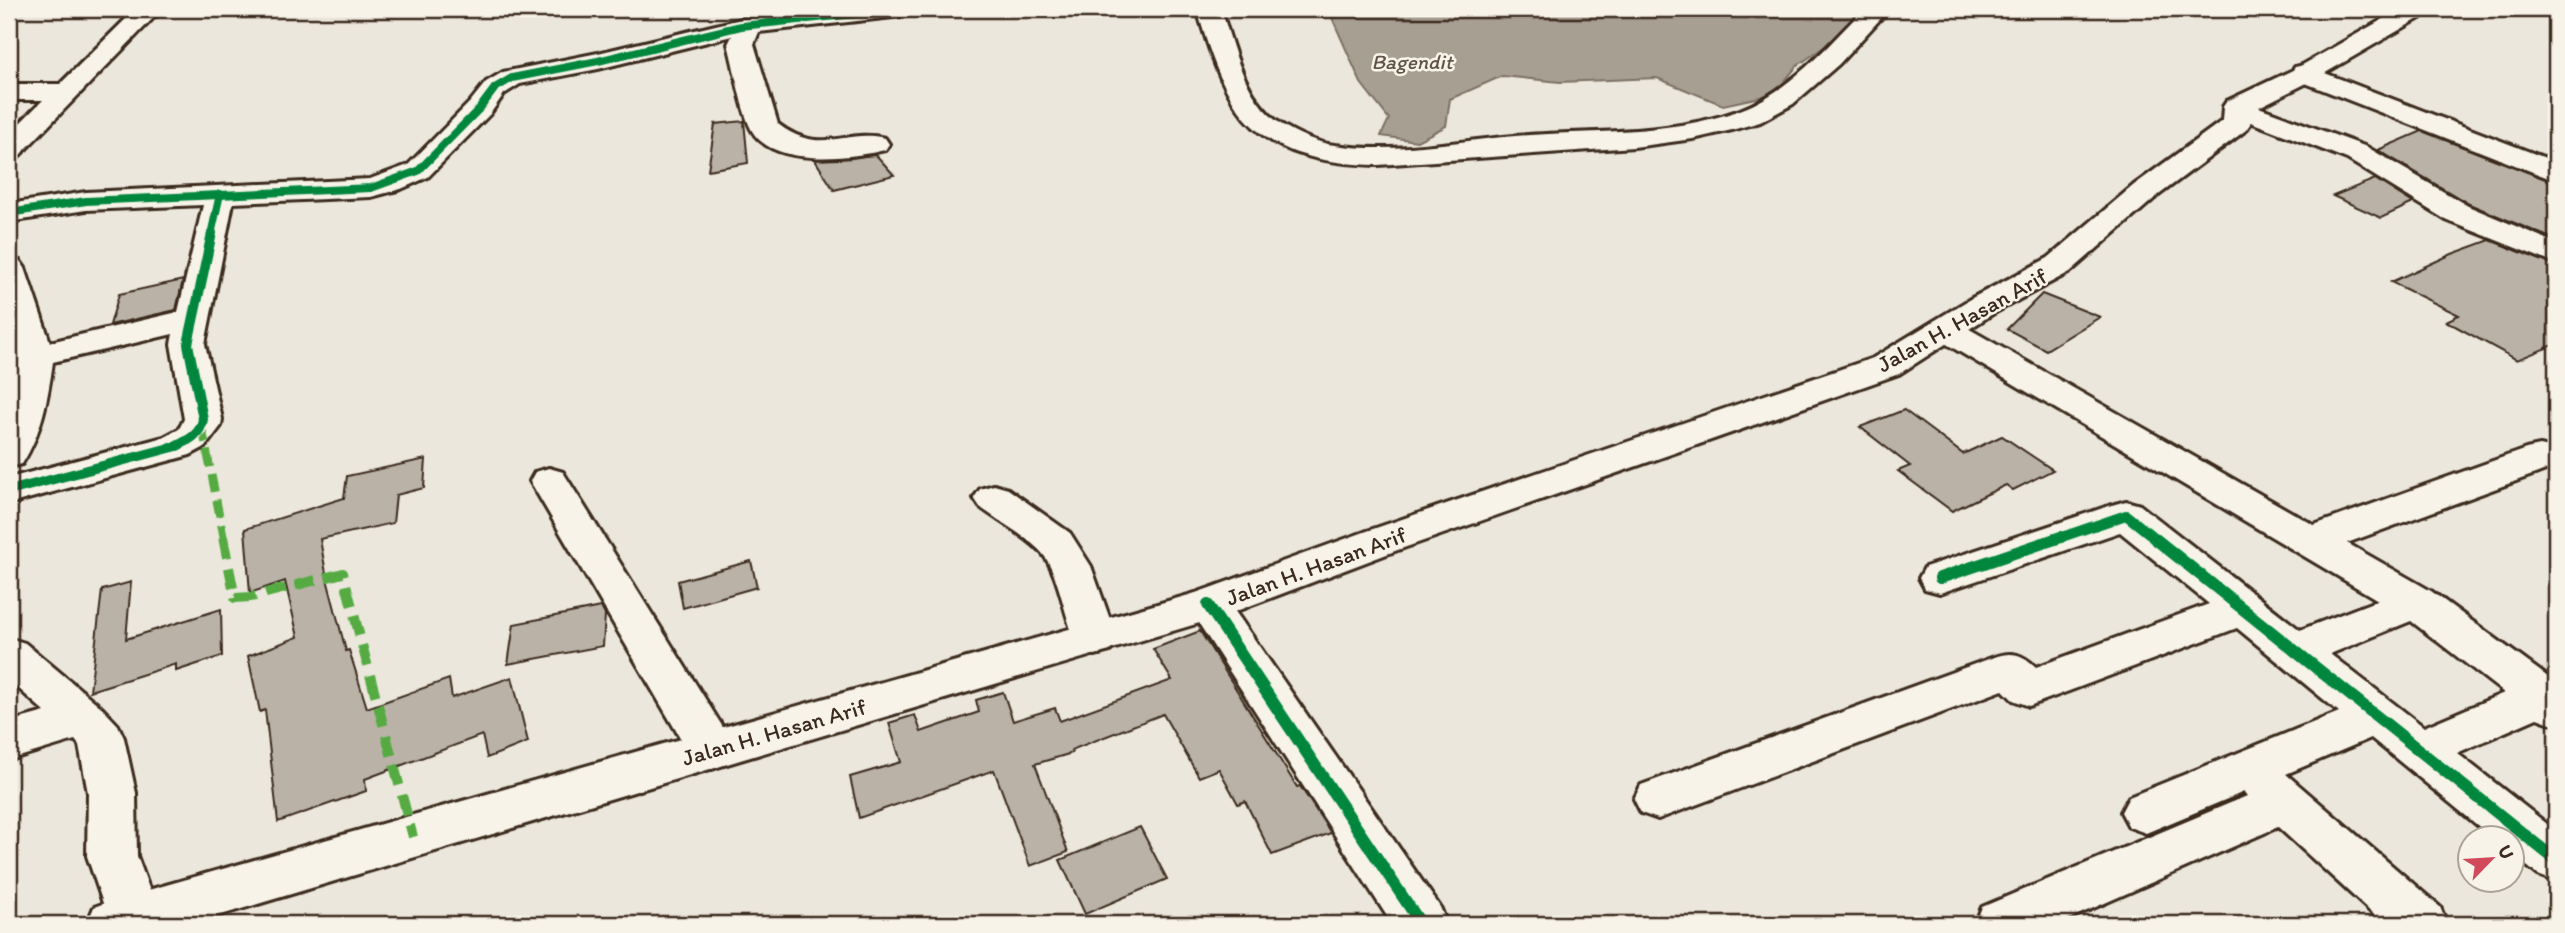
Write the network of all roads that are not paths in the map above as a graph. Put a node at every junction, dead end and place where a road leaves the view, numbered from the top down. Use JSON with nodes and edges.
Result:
{"nodes":[{"id":1,"x":150,"y":9,"type":"edge"},
{"id":2,"x":902,"y":9,"type":"edge"},
{"id":3,"x":1209,"y":9,"type":"edge"},
{"id":4,"x":1871,"y":9,"type":"edge"},
{"id":5,"x":2418,"y":9,"type":"edge"},
{"id":6,"x":751,"y":25,"type":"junction"},
{"id":7,"x":2304,"y":73,"type":"junction"},
{"id":8,"x":9,"y":92,"type":"edge"},
{"id":9,"x":67,"y":92,"type":"junction"},
{"id":10,"x":2237,"y":107,"type":"junction"},
{"id":11,"x":21,"y":125,"type":"edge"},
{"id":12,"x":875,"y":144,"type":"dead end"},
{"id":13,"x":9,"y":150,"type":"edge"},
{"id":14,"x":2556,"y":172,"type":"edge"},
{"id":15,"x":220,"y":194,"type":"junction"},
{"id":16,"x":9,"y":213,"type":"edge"},
{"id":17,"x":2556,"y":254,"type":"edge"},
{"id":18,"x":9,"y":268,"type":"edge"},
{"id":19,"x":193,"y":318,"type":"junction"},
{"id":20,"x":1945,"y":329,"type":"junction"},
{"id":21,"x":37,"y":355,"type":"junction"},
{"id":22,"x":9,"y":455,"type":"edge"},
{"id":23,"x":2540,"y":458,"type":"dead end"},
{"id":24,"x":549,"y":481,"type":"dead end"},
{"id":25,"x":9,"y":491,"type":"edge"},
{"id":26,"x":994,"y":498,"type":"dead end"},
{"id":27,"x":2311,"y":541,"type":"junction"},
{"id":28,"x":1940,"y":578,"type":"dead end"},
{"id":29,"x":2416,"y":602,"type":"junction"},
{"id":30,"x":1208,"y":606,"type":"junction"},
{"id":31,"x":2242,"y":609,"type":"junction"},
{"id":32,"x":1095,"y":639,"type":"junction"},
{"id":33,"x":2294,"y":650,"type":"junction"},
{"id":34,"x":9,"y":655,"type":"edge"},
{"id":35,"x":2549,"y":701,"type":"edge"},
{"id":36,"x":2376,"y":716,"type":"junction"},
{"id":37,"x":84,"y":719,"type":"junction"},
{"id":38,"x":9,"y":741,"type":"edge"},
{"id":39,"x":712,"y":750,"type":"junction"},
{"id":40,"x":2418,"y":750,"type":"junction"},
{"id":41,"x":2248,"y":770,"type":"junction"},
{"id":42,"x":1658,"y":799,"type":"dead end"},
{"id":43,"x":2285,"y":802,"type":"junction"},
{"id":44,"x":2146,"y":812,"type":"dead end"},
{"id":45,"x":2556,"y":860,"type":"edge"},
{"id":46,"x":124,"y":921,"type":"edge"},
{"id":47,"x":1421,"y":924,"type":"edge"},
{"id":48,"x":2001,"y":924,"type":"edge"},
{"id":49,"x":2421,"y":924,"type":"edge"}],
"edges":[{"from":1,"to":9,"type":"street"},
{"from":2,"to":6,"type":"street"},
{"from":3,"to":4,"type":"street"},
{"from":5,"to":7,"type":"street"},
{"from":6,"to":12,"type":"street"},
{"from":6,"to":15,"type":"street"},
{"from":7,"to":10,"type":"street"},
{"from":7,"to":14,"type":"street"},
{"from":8,"to":9,"type":"street"},
{"from":9,"to":11,"type":"street"},
{"from":10,"to":17,"type":"street"},
{"from":10,"to":20,"type":"street","name":"Jalan H. Hasan Arif"},
{"from":11,"to":13,"type":"street"},
{"from":15,"to":16,"type":"street"},
{"from":15,"to":19,"type":"street"},
{"from":18,"to":21,"type":"street"},
{"from":19,"to":21,"type":"street"},
{"from":19,"to":25,"type":"street"},
{"from":20,"to":27,"type":"street"},
{"from":20,"to":30,"type":"street","name":"Jalan H. Hasan Arif"},
{"from":21,"to":22,"type":"street"},
{"from":23,"to":27,"type":"street"},
{"from":24,"to":39,"type":"street"},
{"from":26,"to":32,"type":"street"},
{"from":27,"to":29,"type":"street"},
{"from":28,"to":31,"type":"street"},
{"from":29,"to":33,"type":"street"},
{"from":29,"to":35,"type":"street"},
{"from":30,"to":32,"type":"street","name":"Jalan H. Hasan Arif"},
{"from":30,"to":47,"type":"street"},
{"from":31,"to":33,"type":"street"},
{"from":31,"to":42,"type":"street"},
{"from":32,"to":39,"type":"street","name":"Jalan H. Hasan Arif"},
{"from":33,"to":36,"type":"street"},
{"from":34,"to":37,"type":"street"},
{"from":35,"to":40,"type":"street"},
{"from":36,"to":40,"type":"street"},
{"from":36,"to":41,"type":"street"},
{"from":37,"to":38,"type":"street"},
{"from":37,"to":46,"type":"street"},
{"from":39,"to":46,"type":"street","name":"Jalan H. Hasan Arif"},
{"from":40,"to":45,"type":"street"},
{"from":41,"to":43,"type":"street"},
{"from":41,"to":44,"type":"street"},
{"from":43,"to":48,"type":"street"},
{"from":43,"to":49,"type":"street"}]}
